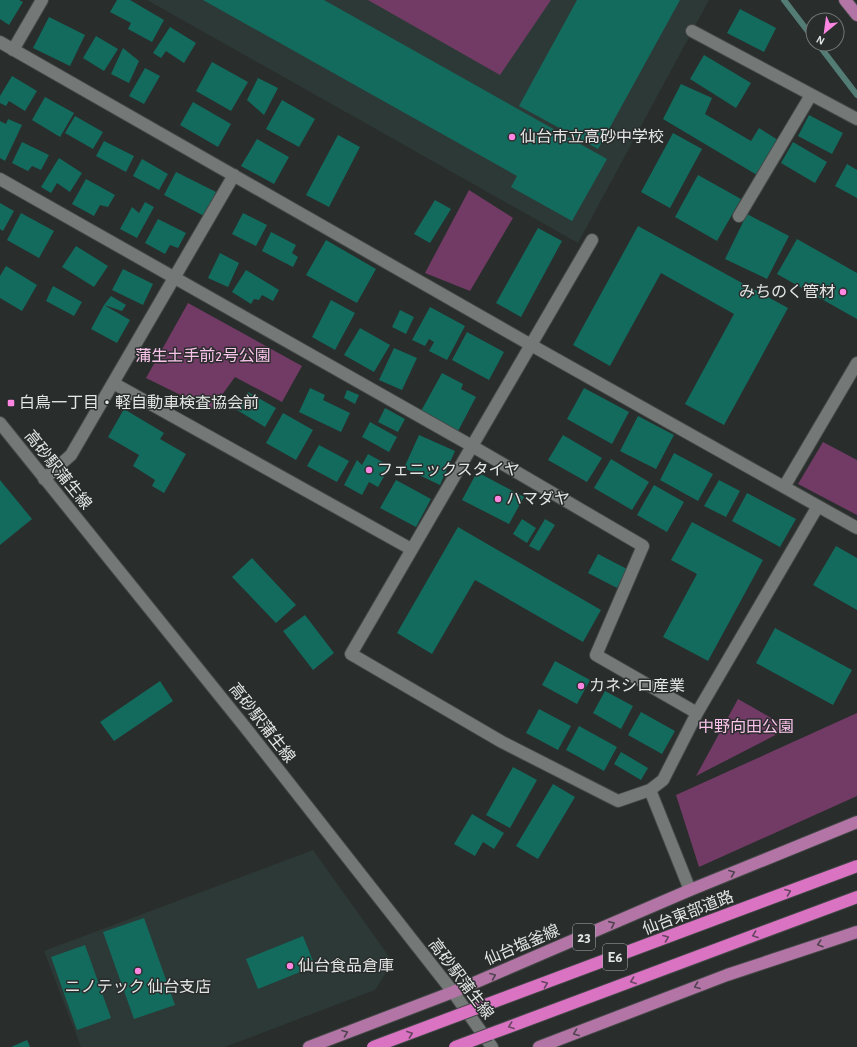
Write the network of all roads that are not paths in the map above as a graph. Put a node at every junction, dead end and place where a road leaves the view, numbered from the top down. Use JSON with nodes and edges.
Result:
{"nodes":[{"id":1,"x":42,"y":0,"type":"edge"},
{"id":2,"x":845,"y":0,"type":"edge"},
{"id":3,"x":857,"y":15,"type":"edge"},
{"id":4,"x":692,"y":31,"type":"dead end"},
{"id":5,"x":0,"y":42,"type":"edge"},
{"id":6,"x":13,"y":50,"type":"junction"},
{"id":7,"x":811,"y":94,"type":"junction"},
{"id":8,"x":857,"y":119,"type":"edge"},
{"id":9,"x":234,"y":175,"type":"junction"},
{"id":10,"x":0,"y":179,"type":"edge"},
{"id":11,"x":739,"y":216,"type":"dead end"},
{"id":12,"x":592,"y":240,"type":"dead end"},
{"id":13,"x":174,"y":279,"type":"junction"},
{"id":14,"x":531,"y":345,"type":"junction"},
{"id":15,"x":857,"y":363,"type":"edge"},
{"id":16,"x":113,"y":383,"type":"junction"},
{"id":17,"x":0,"y":423,"type":"edge"},
{"id":18,"x":472,"y":446,"type":"junction"},
{"id":19,"x":44,"y":478,"type":"junction"},
{"id":20,"x":784,"y":487,"type":"junction"},
{"id":21,"x":818,"y":506,"type":"junction"},
{"id":22,"x":857,"y":528,"type":"edge"},
{"id":23,"x":411,"y":549,"type":"junction"},
{"id":24,"x":697,"y":713,"type":"junction"},
{"id":25,"x":650,"y":790,"type":"junction"},
{"id":26,"x":857,"y":822,"type":"edge"},
{"id":27,"x":857,"y":866,"type":"edge"},
{"id":28,"x":690,"y":890,"type":"junction"},
{"id":29,"x":857,"y":897,"type":"edge"},
{"id":30,"x":857,"y":932,"type":"edge"},
{"id":31,"x":453,"y":992,"type":"junction"},
{"id":32,"x":490,"y":1034,"type":"junction"},
{"id":33,"x":309,"y":1047,"type":"edge"},
{"id":34,"x":373,"y":1047,"type":"edge"},
{"id":35,"x":455,"y":1047,"type":"edge"},
{"id":36,"x":461,"y":1047,"type":"edge"},
{"id":37,"x":492,"y":1047,"type":"edge"},
{"id":38,"x":539,"y":1047,"type":"edge"}],
"edges":[{"from":1,"to":6,"type":"street"},
{"from":2,"to":3,"type":"main road"},
{"from":4,"to":7,"type":"street"},
{"from":5,"to":6,"type":"street"},
{"from":6,"to":9,"type":"street"},
{"from":7,"to":8,"type":"street"},
{"from":7,"to":11,"type":"street"},
{"from":9,"to":13,"type":"street"},
{"from":9,"to":14,"type":"street"},
{"from":10,"to":13,"type":"street"},
{"from":12,"to":14,"type":"street"},
{"from":13,"to":16,"type":"street"},
{"from":13,"to":18,"type":"street"},
{"from":14,"to":18,"type":"street"},
{"from":14,"to":20,"type":"street"},
{"from":15,"to":20,"type":"street"},
{"from":16,"to":19,"type":"street"},
{"from":16,"to":23,"type":"street"},
{"from":17,"to":19,"type":"street","name":"高砂駅蒲生線"},
{"from":18,"to":23,"type":"street"},
{"from":18,"to":24,"type":"street"},
{"from":19,"to":31,"type":"street","name":"高砂駅蒲生線"},
{"from":20,"to":21,"type":"street"},
{"from":21,"to":22,"type":"street"},
{"from":21,"to":24,"type":"street"},
{"from":23,"to":25,"type":"street"},
{"from":24,"to":25,"type":"street"},
{"from":25,"to":28,"type":"street"},
{"from":28,"to":26,"type":"main road","name":"仙台塩釜線","number":"23","one_way":true},
{"from":34,"to":27,"type":"highway","name":"仙台東部道路","number":"E6","one_way":true,"bridge":true},
{"from":31,"to":28,"type":"main road","name":"仙台塩釜線","number":"23","one_way":true},
{"from":29,"to":32,"type":"highway","number":"E6","one_way":true},
{"from":30,"to":38,"type":"main road","one_way":true},
{"from":33,"to":31,"type":"main road","name":"仙台塩釜線","number":"23","one_way":true},
{"from":31,"to":37,"type":"street","name":"高砂駅蒲生線"},
{"from":32,"to":35,"type":"highway","number":"E6","bridge":true},
{"from":32,"to":36,"type":"highway","bridge":true}]}
